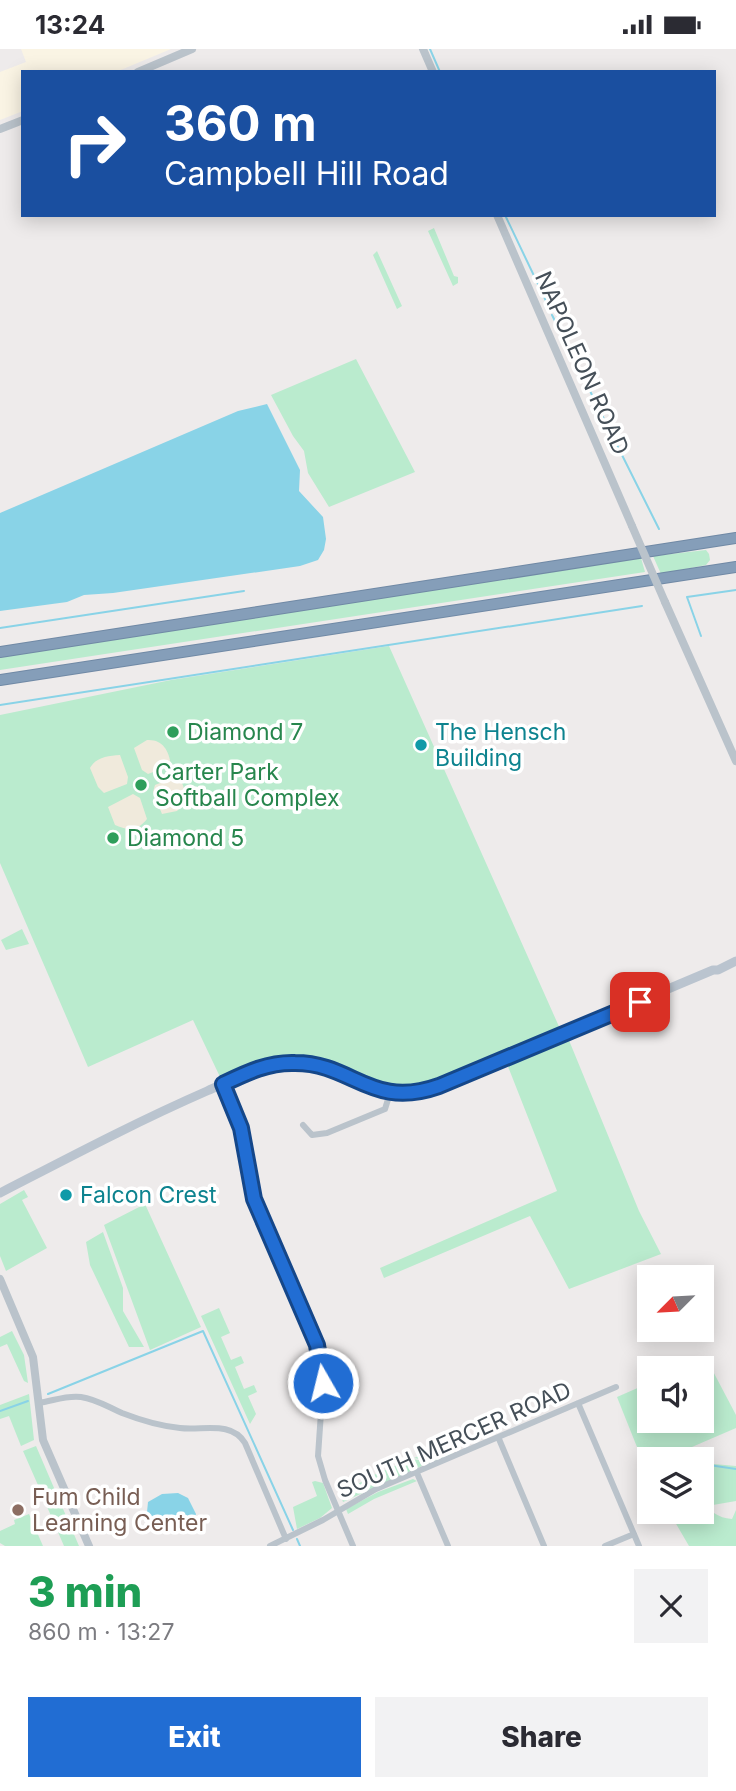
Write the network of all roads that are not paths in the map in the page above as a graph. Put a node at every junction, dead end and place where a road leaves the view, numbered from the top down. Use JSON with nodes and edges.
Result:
{"nodes":[{"id":1,"x":192,"y":49,"type":"edge"},
{"id":2,"x":423,"y":49,"type":"edge"},
{"id":3,"x":143,"y":70,"type":"edge"},
{"id":4,"x":432,"y":70,"type":"edge"},
{"id":5,"x":21,"y":121,"type":"edge"},
{"id":6,"x":0,"y":129,"type":"edge"},
{"id":7,"x":498,"y":217,"type":"edge"},
{"id":8,"x":736,"y":538,"type":"edge"},
{"id":9,"x":736,"y":567,"type":"edge"},
{"id":10,"x":0,"y":650,"type":"edge"},
{"id":11,"x":0,"y":682,"type":"edge"},
{"id":12,"x":736,"y":761,"type":"edge"},
{"id":13,"x":736,"y":955,"type":"edge"},
{"id":14,"x":736,"y":961,"type":"edge"},
{"id":15,"x":713,"y":970,"type":"junction"},
{"id":16,"x":223,"y":1084,"type":"junction"},
{"id":17,"x":390,"y":1093,"type":"junction"},
{"id":18,"x":303,"y":1125,"type":"dead end"},
{"id":19,"x":0,"y":1193,"type":"edge"},
{"id":20,"x":0,"y":1279,"type":"edge"},
{"id":21,"x":616,"y":1387,"type":"dead end"},
{"id":22,"x":38,"y":1403,"type":"junction"},
{"id":23,"x":578,"y":1403,"type":"junction"},
{"id":24,"x":499,"y":1439,"type":"junction"},
{"id":25,"x":417,"y":1473,"type":"junction"},
{"id":26,"x":338,"y":1511,"type":"junction"},
{"id":27,"x":634,"y":1534,"type":"junction"},
{"id":28,"x":286,"y":1539,"type":"junction"},
{"id":29,"x":89,"y":1546,"type":"edge"},
{"id":30,"x":270,"y":1546,"type":"edge"},
{"id":31,"x":353,"y":1546,"type":"edge"},
{"id":32,"x":448,"y":1546,"type":"edge"},
{"id":33,"x":544,"y":1546,"type":"edge"},
{"id":34,"x":605,"y":1546,"type":"edge"},
{"id":35,"x":639,"y":1546,"type":"edge"}],
"edges":[{"from":1,"to":3,"type":"street"},
{"from":2,"to":4,"type":"street"},
{"from":5,"to":6,"type":"street"},
{"from":7,"to":12,"type":"street","name":"NAPOLEON ROAD","bridge":true},
{"from":8,"to":10,"type":"highway"},
{"from":9,"to":11,"type":"highway"},
{"from":13,"to":15,"type":"main road"},
{"from":14,"to":15,"type":"main road"},
{"from":15,"to":17,"type":"main road"},
{"from":16,"to":17,"type":"main road"},
{"from":16,"to":19,"type":"main road"},
{"from":16,"to":26,"type":"street"},
{"from":17,"to":18,"type":"street"},
{"from":20,"to":22,"type":"street"},
{"from":21,"to":23,"type":"street","name":"SOUTH MERCER ROAD"},
{"from":22,"to":28,"type":"street"},
{"from":22,"to":29,"type":"street"},
{"from":23,"to":24,"type":"street","name":"SOUTH MERCER ROAD"},
{"from":23,"to":27,"type":"street"},
{"from":24,"to":25,"type":"street","name":"SOUTH MERCER ROAD"},
{"from":24,"to":33,"type":"street"},
{"from":25,"to":26,"type":"street","name":"SOUTH MERCER ROAD"},
{"from":25,"to":32,"type":"street"},
{"from":26,"to":28,"type":"street","name":"SOUTH MERCER ROAD"},
{"from":26,"to":31,"type":"street"},
{"from":27,"to":34,"type":"street"},
{"from":27,"to":35,"type":"street"},
{"from":28,"to":30,"type":"street","name":"SOUTH MERCER ROAD"}]}
